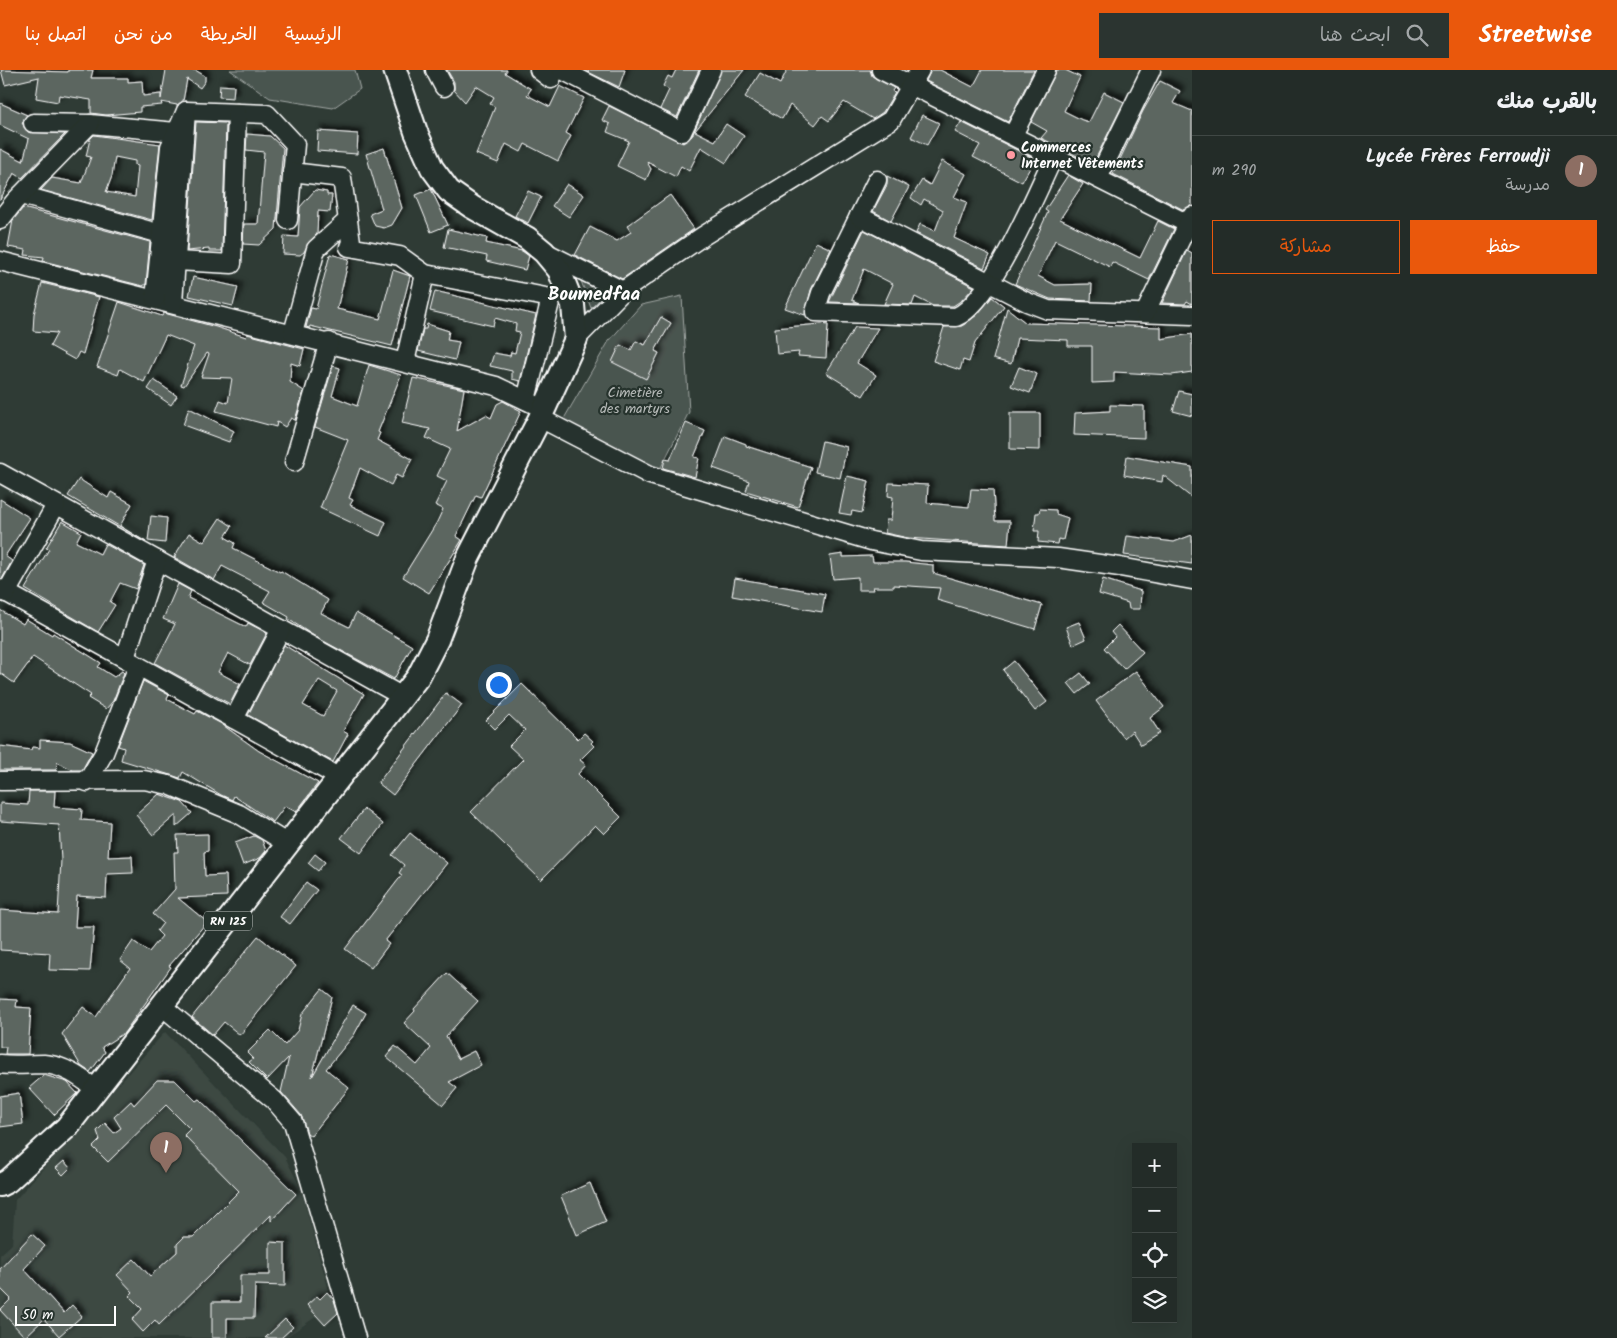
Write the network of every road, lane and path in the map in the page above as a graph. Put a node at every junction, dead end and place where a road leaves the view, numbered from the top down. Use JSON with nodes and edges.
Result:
{"nodes":[{"id":1,"x":395,"y":70,"type":"edge"},
{"id":2,"x":436,"y":70,"type":"edge"},
{"id":3,"x":539,"y":70,"type":"edge"},
{"id":4,"x":555,"y":70,"type":"edge"},
{"id":5,"x":562,"y":70,"type":"edge"},
{"id":6,"x":711,"y":70,"type":"edge"},
{"id":7,"x":881,"y":70,"type":"edge"},
{"id":8,"x":1046,"y":70,"type":"edge"},
{"id":9,"x":1151,"y":70,"type":"edge"},
{"id":10,"x":916,"y":78,"type":"edge"},
{"id":11,"x":444,"y":87,"type":"dead end"},
{"id":12,"x":186,"y":111,"type":"junction"},
{"id":13,"x":238,"y":113,"type":"junction"},
{"id":14,"x":33,"y":123,"type":"dead end"},
{"id":15,"x":90,"y":124,"type":"junction"},
{"id":16,"x":176,"y":132,"type":"junction"},
{"id":17,"x":1013,"y":135,"type":"junction"},
{"id":18,"x":1054,"y":156,"type":"junction"},
{"id":19,"x":292,"y":172,"type":"junction"},
{"id":20,"x":1098,"y":178,"type":"junction"},
{"id":21,"x":877,"y":180,"type":"dead end"},
{"id":22,"x":21,"y":195,"type":"junction"},
{"id":23,"x":859,"y":216,"type":"junction"},
{"id":24,"x":0,"y":220,"type":"edge"},
{"id":25,"x":288,"y":220,"type":"dead end"},
{"id":26,"x":348,"y":220,"type":"junction"},
{"id":27,"x":1191,"y":222,"type":"edge"},
{"id":28,"x":161,"y":234,"type":"junction"},
{"id":29,"x":544,"y":252,"type":"junction"},
{"id":30,"x":0,"y":261,"type":"edge"},
{"id":31,"x":176,"y":261,"type":"junction"},
{"id":32,"x":425,"y":274,"type":"junction"},
{"id":33,"x":991,"y":284,"type":"junction"},
{"id":34,"x":623,"y":291,"type":"junction"},
{"id":35,"x":560,"y":296,"type":"junction"},
{"id":36,"x":155,"y":299,"type":"junction"},
{"id":37,"x":173,"y":303,"type":"junction"},
{"id":38,"x":1144,"y":313,"type":"junction"},
{"id":39,"x":1192,"y":315,"type":"edge"},
{"id":40,"x":293,"y":333,"type":"junction"},
{"id":41,"x":576,"y":339,"type":"junction"},
{"id":42,"x":329,"y":342,"type":"junction"},
{"id":43,"x":405,"y":362,"type":"junction"},
{"id":44,"x":537,"y":409,"type":"junction"},
{"id":45,"x":294,"y":462,"type":"dead end"},
{"id":46,"x":0,"y":473,"type":"edge"},
{"id":47,"x":56,"y":505,"type":"junction"},
{"id":48,"x":156,"y":560,"type":"junction"},
{"id":49,"x":1192,"y":580,"type":"edge"},
{"id":50,"x":3,"y":591,"type":"edge"},
{"id":51,"x":281,"y":629,"type":"junction"},
{"id":52,"x":131,"y":662,"type":"junction"},
{"id":53,"x":403,"y":696,"type":"junction"},
{"id":54,"x":234,"y":719,"type":"junction"},
{"id":55,"x":340,"y":778,"type":"junction"},
{"id":56,"x":0,"y":781,"type":"edge"},
{"id":57,"x":87,"y":782,"type":"junction"},
{"id":58,"x":288,"y":844,"type":"junction"},
{"id":59,"x":162,"y":1006,"type":"junction"},
{"id":60,"x":0,"y":1064,"type":"edge"},
{"id":61,"x":96,"y":1090,"type":"junction"},
{"id":62,"x":0,"y":1185,"type":"edge"},
{"id":63,"x":356,"y":1338,"type":"edge"}],
"edges":[{"from":1,"to":29,"type":"main road","number":"RN 125"},
{"from":2,"to":11,"type":"street"},
{"from":3,"to":4,"type":"street"},
{"from":5,"to":6,"type":"street"},
{"from":7,"to":10,"type":"street"},
{"from":8,"to":17,"type":"street"},
{"from":9,"to":20,"type":"street"},
{"from":10,"to":17,"type":"street"},
{"from":10,"to":34,"type":"street"},
{"from":12,"to":13,"type":"street"},
{"from":12,"to":16,"type":"street"},
{"from":12,"to":31,"type":"street"},
{"from":13,"to":19,"type":"street"},
{"from":13,"to":31,"type":"street"},
{"from":14,"to":15,"type":"street"},
{"from":15,"to":16,"type":"street"},
{"from":15,"to":22,"type":"street"},
{"from":16,"to":28,"type":"street"},
{"from":17,"to":18,"type":"street"},
{"from":18,"to":20,"type":"street"},
{"from":18,"to":33,"type":"street"},
{"from":19,"to":25,"type":"street"},
{"from":19,"to":26,"type":"street"},
{"from":20,"to":27,"type":"street"},
{"from":21,"to":23,"type":"street"},
{"from":22,"to":24,"type":"street"},
{"from":22,"to":28,"type":"street"},
{"from":23,"to":33,"type":"street"},
{"from":23,"to":33,"type":"street"},
{"from":26,"to":32,"type":"street"},
{"from":26,"to":40,"type":"street"},
{"from":27,"to":38,"type":"street"},
{"from":28,"to":36,"type":"street"},
{"from":29,"to":34,"type":"street"},
{"from":29,"to":35,"type":"main road","number":"RN 125"},
{"from":30,"to":36,"type":"street"},
{"from":31,"to":37,"type":"street"},
{"from":32,"to":35,"type":"street"},
{"from":32,"to":43,"type":"street"},
{"from":33,"to":38,"type":"street"},
{"from":34,"to":41,"type":"street"},
{"from":35,"to":41,"type":"main road","number":"RN 125"},
{"from":35,"to":44,"type":"street"},
{"from":36,"to":37,"type":"street"},
{"from":37,"to":40,"type":"street"},
{"from":38,"to":39,"type":"street"},
{"from":40,"to":42,"type":"street"},
{"from":41,"to":44,"type":"main road","number":"RN 125"},
{"from":42,"to":43,"type":"street"},
{"from":42,"to":45,"type":"street"},
{"from":43,"to":44,"type":"street"},
{"from":44,"to":49,"type":"street"},
{"from":44,"to":53,"type":"main road","number":"RN 125"},
{"from":46,"to":47,"type":"street"},
{"from":47,"to":48,"type":"street"},
{"from":47,"to":50,"type":"street"},
{"from":48,"to":51,"type":"street"},
{"from":48,"to":52,"type":"street"},
{"from":50,"to":52,"type":"street"},
{"from":51,"to":53,"type":"street"},
{"from":51,"to":54,"type":"street"},
{"from":52,"to":54,"type":"street"},
{"from":52,"to":57,"type":"street"},
{"from":53,"to":55,"type":"main road","number":"RN 125"},
{"from":54,"to":55,"type":"street"},
{"from":55,"to":58,"type":"main road","number":"RN 125"},
{"from":56,"to":57,"type":"street"},
{"from":57,"to":58,"type":"street"},
{"from":58,"to":59,"type":"main road","number":"RN 125"},
{"from":59,"to":61,"type":"main road","number":"RN 125"},
{"from":59,"to":63,"type":"street"},
{"from":60,"to":61,"type":"street"},
{"from":61,"to":62,"type":"main road","number":"RN 125"}]}
